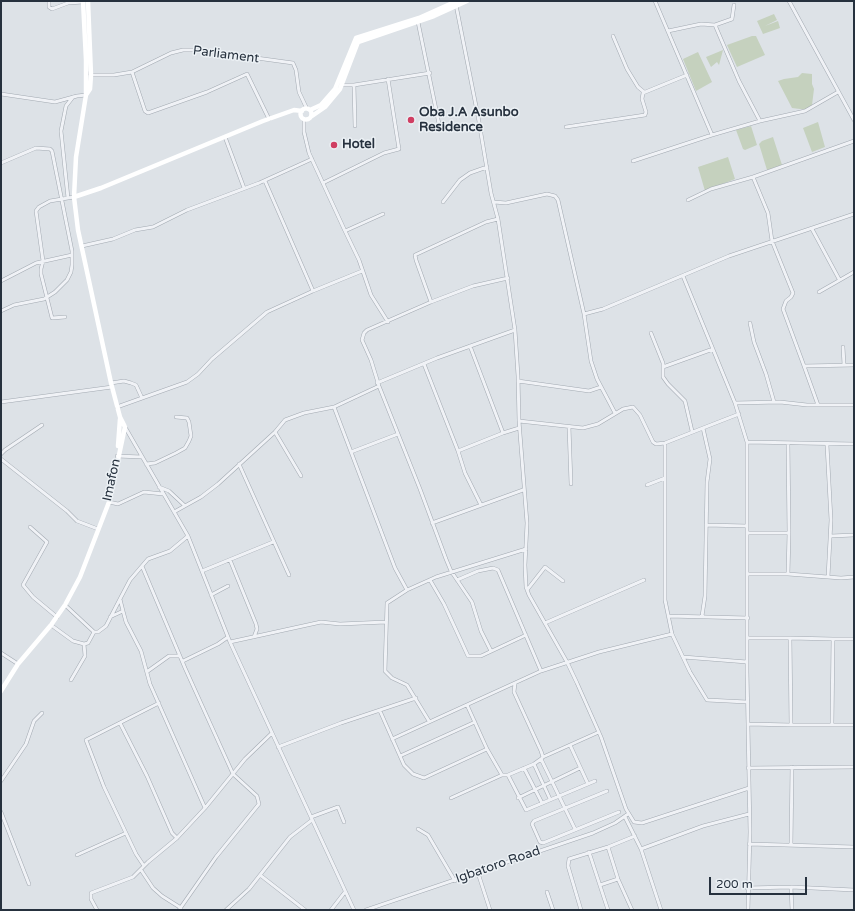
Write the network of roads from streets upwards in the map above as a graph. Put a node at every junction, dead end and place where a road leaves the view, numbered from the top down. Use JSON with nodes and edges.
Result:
{"nodes":[{"id":1,"x":48,"y":1,"type":"edge"},
{"id":2,"x":88,"y":1,"type":"edge"},
{"id":3,"x":467,"y":1,"type":"edge"},
{"id":4,"x":655,"y":1,"type":"edge"},
{"id":5,"x":789,"y":1,"type":"edge"},
{"id":6,"x":68,"y":2,"type":"edge"},
{"id":7,"x":83,"y":2,"type":"edge"},
{"id":8,"x":456,"y":2,"type":"edge"},
{"id":9,"x":734,"y":5,"type":"dead end"},
{"id":10,"x":418,"y":22,"type":"junction"},
{"id":11,"x":715,"y":25,"type":"junction"},
{"id":12,"x":668,"y":31,"type":"junction"},
{"id":13,"x":613,"y":36,"type":"dead end"},
{"id":14,"x":86,"y":66,"type":"junction"},
{"id":15,"x":132,"y":72,"type":"junction"},
{"id":16,"x":430,"y":73,"type":"junction"},
{"id":17,"x":91,"y":74,"type":"junction"},
{"id":18,"x":687,"y":75,"type":"junction"},
{"id":19,"x":388,"y":79,"type":"junction"},
{"id":20,"x":354,"y":84,"type":"junction"},
{"id":21,"x":342,"y":85,"type":"junction"},
{"id":22,"x":644,"y":92,"type":"junction"},
{"id":23,"x":838,"y":92,"type":"junction"},
{"id":24,"x":1,"y":94,"type":"edge"},
{"id":25,"x":86,"y":95,"type":"junction"},
{"id":26,"x":73,"y":97,"type":"junction"},
{"id":27,"x":308,"y":111,"type":"junction"},
{"id":28,"x":269,"y":119,"type":"junction"},
{"id":29,"x":304,"y":119,"type":"junction"},
{"id":30,"x":854,"y":120,"type":"edge"},
{"id":31,"x":760,"y":121,"type":"junction"},
{"id":32,"x":439,"y":124,"type":"dead end"},
{"id":33,"x":355,"y":126,"type":"dead end"},
{"id":34,"x":566,"y":127,"type":"dead end"},
{"id":35,"x":712,"y":135,"type":"junction"},
{"id":36,"x":225,"y":137,"type":"junction"},
{"id":37,"x":854,"y":141,"type":"edge"},
{"id":38,"x":312,"y":159,"type":"junction"},
{"id":39,"x":633,"y":160,"type":"dead end"},
{"id":40,"x":1,"y":163,"type":"edge"},
{"id":41,"x":487,"y":167,"type":"junction"},
{"id":42,"x":754,"y":177,"type":"junction"},
{"id":43,"x":265,"y":180,"type":"junction"},
{"id":44,"x":323,"y":183,"type":"junction"},
{"id":45,"x":244,"y":188,"type":"junction"},
{"id":46,"x":74,"y":197,"type":"junction"},
{"id":47,"x":61,"y":198,"type":"junction"},
{"id":48,"x":68,"y":198,"type":"junction"},
{"id":49,"x":688,"y":200,"type":"dead end"},
{"id":50,"x":443,"y":202,"type":"dead end"},
{"id":51,"x":494,"y":202,"type":"junction"},
{"id":52,"x":383,"y":214,"type":"dead end"},
{"id":53,"x":854,"y":214,"type":"edge"},
{"id":54,"x":498,"y":219,"type":"junction"},
{"id":55,"x":812,"y":229,"type":"junction"},
{"id":56,"x":345,"y":231,"type":"junction"},
{"id":57,"x":772,"y":241,"type":"junction"},
{"id":58,"x":82,"y":246,"type":"junction"},
{"id":59,"x":72,"y":255,"type":"junction"},
{"id":60,"x":43,"y":261,"type":"junction"},
{"id":61,"x":362,"y":271,"type":"junction"},
{"id":62,"x":854,"y":272,"type":"edge"},
{"id":63,"x":683,"y":276,"type":"junction"},
{"id":64,"x":508,"y":278,"type":"junction"},
{"id":65,"x":839,"y":279,"type":"junction"},
{"id":66,"x":1,"y":281,"type":"edge"},
{"id":67,"x":313,"y":291,"type":"junction"},
{"id":68,"x":819,"y":292,"type":"dead end"},
{"id":69,"x":47,"y":297,"type":"junction"},
{"id":70,"x":431,"y":302,"type":"junction"},
{"id":71,"x":1,"y":312,"type":"edge"},
{"id":72,"x":584,"y":314,"type":"junction"},
{"id":73,"x":65,"y":316,"type":"dead end"},
{"id":74,"x":388,"y":322,"type":"junction"},
{"id":75,"x":750,"y":323,"type":"dead end"},
{"id":76,"x":515,"y":330,"type":"junction"},
{"id":77,"x":651,"y":333,"type":"dead end"},
{"id":78,"x":470,"y":346,"type":"junction"},
{"id":79,"x":843,"y":347,"type":"dead end"},
{"id":80,"x":713,"y":349,"type":"junction"},
{"id":81,"x":424,"y":364,"type":"junction"},
{"id":82,"x":844,"y":365,"type":"junction"},
{"id":83,"x":854,"y":365,"type":"edge"},
{"id":84,"x":804,"y":366,"type":"junction"},
{"id":85,"x":663,"y":367,"type":"junction"},
{"id":86,"x":518,"y":381,"type":"junction"},
{"id":87,"x":378,"y":384,"type":"junction"},
{"id":88,"x":112,"y":385,"type":"junction"},
{"id":89,"x":601,"y":387,"type":"junction"},
{"id":90,"x":142,"y":398,"type":"junction"},
{"id":91,"x":1,"y":402,"type":"edge"},
{"id":92,"x":774,"y":402,"type":"junction"},
{"id":93,"x":735,"y":403,"type":"junction"},
{"id":94,"x":818,"y":405,"type":"junction"},
{"id":95,"x":854,"y":405,"type":"edge"},
{"id":96,"x":117,"y":407,"type":"junction"},
{"id":97,"x":334,"y":407,"type":"junction"},
{"id":98,"x":615,"y":413,"type":"junction"},
{"id":99,"x":739,"y":414,"type":"junction"},
{"id":100,"x":120,"y":417,"type":"junction"},
{"id":101,"x":176,"y":417,"type":"dead end"},
{"id":102,"x":519,"y":422,"type":"junction"},
{"id":103,"x":42,"y":424,"type":"dead end"},
{"id":104,"x":125,"y":427,"type":"junction"},
{"id":105,"x":569,"y":427,"type":"junction"},
{"id":106,"x":519,"y":428,"type":"junction"},
{"id":107,"x":703,"y":428,"type":"junction"},
{"id":108,"x":692,"y":431,"type":"junction"},
{"id":109,"x":276,"y":432,"type":"junction"},
{"id":110,"x":504,"y":433,"type":"junction"},
{"id":111,"x":398,"y":434,"type":"junction"},
{"id":112,"x":747,"y":442,"type":"junction"},
{"id":113,"x":665,"y":443,"type":"junction"},
{"id":114,"x":788,"y":443,"type":"junction"},
{"id":115,"x":854,"y":444,"type":"edge"},
{"id":116,"x":828,"y":445,"type":"junction"},
{"id":117,"x":119,"y":449,"type":"junction"},
{"id":118,"x":458,"y":451,"type":"junction"},
{"id":119,"x":351,"y":452,"type":"junction"},
{"id":120,"x":1,"y":454,"type":"edge"},
{"id":121,"x":117,"y":456,"type":"junction"},
{"id":122,"x":142,"y":457,"type":"junction"},
{"id":123,"x":1,"y":459,"type":"edge"},
{"id":124,"x":146,"y":464,"type":"junction"},
{"id":125,"x":239,"y":464,"type":"junction"},
{"id":126,"x":301,"y":476,"type":"dead end"},
{"id":127,"x":665,"y":478,"type":"junction"},
{"id":128,"x":571,"y":484,"type":"dead end"},
{"id":129,"x":647,"y":485,"type":"dead end"},
{"id":130,"x":159,"y":487,"type":"junction"},
{"id":131,"x":523,"y":490,"type":"junction"},
{"id":132,"x":163,"y":494,"type":"junction"},
{"id":133,"x":109,"y":502,"type":"junction"},
{"id":134,"x":481,"y":505,"type":"junction"},
{"id":135,"x":184,"y":506,"type":"junction"},
{"id":136,"x":174,"y":512,"type":"junction"},
{"id":137,"x":432,"y":523,"type":"junction"},
{"id":138,"x":706,"y":525,"type":"junction"},
{"id":139,"x":747,"y":526,"type":"junction"},
{"id":140,"x":30,"y":527,"type":"dead end"},
{"id":141,"x":98,"y":529,"type":"junction"},
{"id":142,"x":747,"y":533,"type":"junction"},
{"id":143,"x":789,"y":534,"type":"junction"},
{"id":144,"x":188,"y":536,"type":"junction"},
{"id":145,"x":830,"y":536,"type":"junction"},
{"id":146,"x":854,"y":536,"type":"edge"},
{"id":147,"x":273,"y":542,"type":"junction"},
{"id":148,"x":526,"y":549,"type":"junction"},
{"id":149,"x":230,"y":560,"type":"junction"},
{"id":150,"x":142,"y":566,"type":"junction"},
{"id":151,"x":202,"y":571,"type":"junction"},
{"id":152,"x":451,"y":572,"type":"junction"},
{"id":153,"x":747,"y":574,"type":"junction"},
{"id":154,"x":788,"y":574,"type":"junction"},
{"id":155,"x":289,"y":575,"type":"dead end"},
{"id":156,"x":828,"y":577,"type":"junction"},
{"id":157,"x":854,"y":577,"type":"edge"},
{"id":158,"x":430,"y":580,"type":"junction"},
{"id":159,"x":457,"y":580,"type":"junction"},
{"id":160,"x":644,"y":580,"type":"dead end"},
{"id":161,"x":563,"y":581,"type":"dead end"},
{"id":162,"x":228,"y":586,"type":"dead end"},
{"id":163,"x":407,"y":590,"type":"junction"},
{"id":164,"x":527,"y":590,"type":"junction"},
{"id":165,"x":211,"y":595,"type":"junction"},
{"id":166,"x":120,"y":599,"type":"junction"},
{"id":167,"x":66,"y":605,"type":"junction"},
{"id":168,"x":123,"y":611,"type":"junction"},
{"id":169,"x":57,"y":616,"type":"junction"},
{"id":170,"x":668,"y":616,"type":"junction"},
{"id":171,"x":702,"y":616,"type":"junction"},
{"id":172,"x":110,"y":617,"type":"junction"},
{"id":173,"x":748,"y":618,"type":"junction"},
{"id":174,"x":386,"y":622,"type":"junction"},
{"id":175,"x":545,"y":623,"type":"junction"},
{"id":176,"x":51,"y":625,"type":"junction"},
{"id":177,"x":94,"y":632,"type":"junction"},
{"id":178,"x":672,"y":634,"type":"junction"},
{"id":179,"x":526,"y":635,"type":"junction"},
{"id":180,"x":228,"y":637,"type":"junction"},
{"id":181,"x":254,"y":637,"type":"junction"},
{"id":182,"x":748,"y":638,"type":"junction"},
{"id":183,"x":790,"y":638,"type":"junction"},
{"id":184,"x":833,"y":639,"type":"junction"},
{"id":185,"x":854,"y":639,"type":"edge"},
{"id":186,"x":230,"y":642,"type":"junction"},
{"id":187,"x":84,"y":644,"type":"junction"},
{"id":188,"x":491,"y":651,"type":"junction"},
{"id":189,"x":1,"y":653,"type":"edge"},
{"id":190,"x":180,"y":656,"type":"junction"},
{"id":191,"x":683,"y":657,"type":"junction"},
{"id":192,"x":182,"y":661,"type":"junction"},
{"id":193,"x":567,"y":662,"type":"junction"},
{"id":194,"x":747,"y":662,"type":"junction"},
{"id":195,"x":18,"y":664,"type":"junction"},
{"id":196,"x":148,"y":671,"type":"junction"},
{"id":197,"x":541,"y":671,"type":"junction"},
{"id":198,"x":71,"y":680,"type":"dead end"},
{"id":199,"x":515,"y":683,"type":"junction"},
{"id":200,"x":505,"y":688,"type":"junction"},
{"id":201,"x":1,"y":691,"type":"edge"},
{"id":202,"x":514,"y":692,"type":"junction"},
{"id":203,"x":416,"y":698,"type":"junction"},
{"id":204,"x":747,"y":702,"type":"junction"},
{"id":205,"x":159,"y":703,"type":"junction"},
{"id":206,"x":467,"y":705,"type":"junction"},
{"id":207,"x":380,"y":711,"type":"junction"},
{"id":208,"x":42,"y":713,"type":"dead end"},
{"id":209,"x":429,"y":721,"type":"junction"},
{"id":210,"x":475,"y":722,"type":"junction"},
{"id":211,"x":120,"y":723,"type":"junction"},
{"id":212,"x":748,"y":724,"type":"junction"},
{"id":213,"x":832,"y":724,"type":"junction"},
{"id":214,"x":791,"y":725,"type":"junction"},
{"id":215,"x":854,"y":725,"type":"edge"},
{"id":216,"x":599,"y":732,"type":"junction"},
{"id":217,"x":272,"y":733,"type":"junction"},
{"id":218,"x":392,"y":738,"type":"junction"},
{"id":219,"x":570,"y":745,"type":"junction"},
{"id":220,"x":278,"y":747,"type":"junction"},
{"id":221,"x":487,"y":749,"type":"junction"},
{"id":222,"x":400,"y":756,"type":"junction"},
{"id":223,"x":542,"y":758,"type":"junction"},
{"id":224,"x":534,"y":764,"type":"junction"},
{"id":225,"x":792,"y":767,"type":"junction"},
{"id":226,"x":854,"y":767,"type":"edge"},
{"id":227,"x":524,"y":768,"type":"junction"},
{"id":228,"x":580,"y":768,"type":"junction"},
{"id":229,"x":748,"y":768,"type":"junction"},
{"id":230,"x":234,"y":774,"type":"junction"},
{"id":231,"x":502,"y":775,"type":"junction"},
{"id":232,"x":508,"y":775,"type":"junction"},
{"id":233,"x":553,"y":780,"type":"junction"},
{"id":234,"x":1,"y":781,"type":"edge"},
{"id":235,"x":595,"y":781,"type":"dead end"},
{"id":236,"x":588,"y":784,"type":"junction"},
{"id":237,"x":544,"y":785,"type":"junction"},
{"id":238,"x":749,"y":788,"type":"junction"},
{"id":239,"x":535,"y":789,"type":"junction"},
{"id":240,"x":607,"y":791,"type":"dead end"},
{"id":241,"x":560,"y":795,"type":"junction"},
{"id":242,"x":451,"y":798,"type":"dead end"},
{"id":243,"x":518,"y":798,"type":"junction"},
{"id":244,"x":550,"y":799,"type":"junction"},
{"id":245,"x":542,"y":803,"type":"junction"},
{"id":246,"x":566,"y":807,"type":"junction"},
{"id":247,"x":205,"y":808,"type":"junction"},
{"id":248,"x":1,"y":812,"type":"edge"},
{"id":249,"x":619,"y":812,"type":"dead end"},
{"id":250,"x":749,"y":814,"type":"junction"},
{"id":251,"x":627,"y":815,"type":"junction"},
{"id":252,"x":311,"y":818,"type":"junction"},
{"id":253,"x":2,"y":819,"type":"edge"},
{"id":254,"x":344,"y":822,"type":"dead end"},
{"id":255,"x":418,"y":829,"type":"dead end"},
{"id":256,"x":575,"y":829,"type":"junction"},
{"id":257,"x":126,"y":833,"type":"junction"},
{"id":258,"x":634,"y":836,"type":"junction"},
{"id":259,"x":177,"y":838,"type":"junction"},
{"id":260,"x":749,"y":844,"type":"junction"},
{"id":261,"x":791,"y":845,"type":"junction"},
{"id":262,"x":608,"y":847,"type":"junction"},
{"id":263,"x":854,"y":847,"type":"edge"},
{"id":264,"x":641,"y":849,"type":"junction"},
{"id":265,"x":590,"y":852,"type":"junction"},
{"id":266,"x":77,"y":855,"type":"dead end"},
{"id":267,"x":143,"y":868,"type":"junction"},
{"id":268,"x":478,"y":873,"type":"junction"},
{"id":269,"x":260,"y":875,"type":"junction"},
{"id":270,"x":618,"y":879,"type":"junction"},
{"id":271,"x":455,"y":881,"type":"junction"},
{"id":272,"x":29,"y":884,"type":"dead end"},
{"id":273,"x":600,"y":885,"type":"junction"},
{"id":274,"x":791,"y":887,"type":"junction"},
{"id":275,"x":747,"y":888,"type":"junction"},
{"id":276,"x":854,"y":890,"type":"edge"},
{"id":277,"x":345,"y":892,"type":"junction"},
{"id":278,"x":547,"y":892,"type":"dead end"},
{"id":279,"x":180,"y":909,"type":"edge"},
{"id":280,"x":97,"y":910,"type":"edge"},
{"id":281,"x":227,"y":910,"type":"edge"},
{"id":282,"x":305,"y":910,"type":"edge"},
{"id":283,"x":331,"y":910,"type":"edge"},
{"id":284,"x":354,"y":910,"type":"edge"},
{"id":285,"x":366,"y":910,"type":"edge"},
{"id":286,"x":490,"y":910,"type":"edge"},
{"id":287,"x":552,"y":910,"type":"edge"},
{"id":288,"x":581,"y":910,"type":"edge"},
{"id":289,"x":608,"y":910,"type":"edge"},
{"id":290,"x":632,"y":910,"type":"edge"},
{"id":291,"x":661,"y":910,"type":"edge"},
{"id":292,"x":748,"y":910,"type":"edge"},
{"id":293,"x":792,"y":910,"type":"edge"}],
"edges":[{"from":1,"to":6,"type":"street"},
{"from":2,"to":17,"type":"street"},
{"from":3,"to":8,"type":"street"},
{"from":4,"to":12,"type":"street"},
{"from":5,"to":23,"type":"street"},
{"from":6,"to":7,"type":"street"},
{"from":7,"to":14,"type":"street"},
{"from":8,"to":10,"type":"street"},
{"from":8,"to":27,"type":"street"},
{"from":8,"to":41,"type":"street"},
{"from":9,"to":11,"type":"street"},
{"from":10,"to":16,"type":"street"},
{"from":10,"to":21,"type":"street"},
{"from":11,"to":12,"type":"street"},
{"from":11,"to":31,"type":"street"},
{"from":12,"to":18,"type":"street"},
{"from":13,"to":22,"type":"street"},
{"from":14,"to":17,"type":"street"},
{"from":14,"to":25,"type":"street"},
{"from":15,"to":17,"type":"street","name":"Parliament"},
{"from":15,"to":27,"type":"street","name":"Parliament"},
{"from":15,"to":28,"type":"street"},
{"from":16,"to":19,"type":"street"},
{"from":16,"to":32,"type":"street"},
{"from":17,"to":25,"type":"street"},
{"from":18,"to":22,"type":"street"},
{"from":18,"to":35,"type":"street"},
{"from":19,"to":20,"type":"street"},
{"from":19,"to":44,"type":"street"},
{"from":20,"to":21,"type":"street"},
{"from":20,"to":33,"type":"street"},
{"from":21,"to":27,"type":"street"},
{"from":22,"to":34,"type":"street"},
{"from":23,"to":30,"type":"street"},
{"from":23,"to":31,"type":"street"},
{"from":24,"to":26,"type":"street"},
{"from":25,"to":26,"type":"street"},
{"from":25,"to":46,"type":"street"},
{"from":26,"to":48,"type":"street"},
{"from":27,"to":28,"type":"street"},
{"from":27,"to":29,"type":"street"},
{"from":27,"to":29,"type":"street"},
{"from":28,"to":36,"type":"street"},
{"from":29,"to":38,"type":"street"},
{"from":31,"to":35,"type":"street"},
{"from":35,"to":39,"type":"street"},
{"from":36,"to":45,"type":"street"},
{"from":36,"to":46,"type":"street"},
{"from":37,"to":42,"type":"street"},
{"from":38,"to":43,"type":"street"},
{"from":38,"to":44,"type":"street"},
{"from":40,"to":47,"type":"street"},
{"from":41,"to":50,"type":"street"},
{"from":41,"to":51,"type":"street"},
{"from":42,"to":49,"type":"street"},
{"from":42,"to":57,"type":"street"},
{"from":43,"to":45,"type":"street"},
{"from":43,"to":67,"type":"street"},
{"from":44,"to":56,"type":"street"},
{"from":45,"to":58,"type":"street"},
{"from":46,"to":48,"type":"street"},
{"from":46,"to":58,"type":"street"},
{"from":47,"to":48,"type":"street"},
{"from":47,"to":59,"type":"street"},
{"from":47,"to":60,"type":"street"},
{"from":51,"to":54,"type":"street"},
{"from":51,"to":72,"type":"street"},
{"from":52,"to":56,"type":"street"},
{"from":53,"to":55,"type":"street"},
{"from":54,"to":64,"type":"street"},
{"from":54,"to":70,"type":"street"},
{"from":55,"to":57,"type":"street"},
{"from":55,"to":65,"type":"street"},
{"from":56,"to":61,"type":"street"},
{"from":57,"to":63,"type":"street"},
{"from":57,"to":84,"type":"street"},
{"from":58,"to":88,"type":"street"},
{"from":59,"to":60,"type":"street"},
{"from":59,"to":69,"type":"street"},
{"from":60,"to":66,"type":"street"},
{"from":60,"to":69,"type":"street"},
{"from":61,"to":67,"type":"street"},
{"from":61,"to":74,"type":"street"},
{"from":62,"to":65,"type":"street"},
{"from":63,"to":72,"type":"street"},
{"from":63,"to":80,"type":"street"},
{"from":64,"to":70,"type":"street"},
{"from":64,"to":76,"type":"street"},
{"from":65,"to":68,"type":"street"},
{"from":67,"to":90,"type":"street"},
{"from":69,"to":71,"type":"street"},
{"from":69,"to":73,"type":"street"},
{"from":70,"to":74,"type":"street"},
{"from":72,"to":89,"type":"street"},
{"from":74,"to":87,"type":"street"},
{"from":75,"to":92,"type":"street"},
{"from":76,"to":78,"type":"street"},
{"from":76,"to":86,"type":"street"},
{"from":77,"to":85,"type":"street"},
{"from":78,"to":81,"type":"street"},
{"from":78,"to":110,"type":"street"},
{"from":79,"to":82,"type":"street"},
{"from":80,"to":85,"type":"street"},
{"from":80,"to":93,"type":"street"},
{"from":81,"to":87,"type":"street"},
{"from":81,"to":118,"type":"street"},
{"from":82,"to":83,"type":"street"},
{"from":82,"to":84,"type":"street"},
{"from":84,"to":94,"type":"street"},
{"from":85,"to":108,"type":"street"},
{"from":86,"to":89,"type":"street"},
{"from":86,"to":102,"type":"street"},
{"from":87,"to":97,"type":"street"},
{"from":87,"to":111,"type":"street"},
{"from":88,"to":90,"type":"street"},
{"from":88,"to":91,"type":"street"},
{"from":88,"to":96,"type":"street"},
{"from":89,"to":98,"type":"street"},
{"from":90,"to":96,"type":"street"},
{"from":92,"to":93,"type":"street"},
{"from":92,"to":94,"type":"street"},
{"from":93,"to":99,"type":"street"},
{"from":94,"to":95,"type":"street"},
{"from":96,"to":100,"type":"street"},
{"from":97,"to":109,"type":"street"},
{"from":97,"to":119,"type":"street"},
{"from":98,"to":105,"type":"street"},
{"from":98,"to":113,"type":"street"},
{"from":99,"to":107,"type":"street"},
{"from":99,"to":112,"type":"street"},
{"from":100,"to":104,"type":"street"},
{"from":100,"to":117,"type":"street"},
{"from":101,"to":124,"type":"street"},
{"from":102,"to":105,"type":"street"},
{"from":102,"to":106,"type":"street"},
{"from":103,"to":120,"type":"street"},
{"from":104,"to":117,"type":"street"},
{"from":104,"to":122,"type":"street"},
{"from":105,"to":128,"type":"street"},
{"from":106,"to":110,"type":"street"},
{"from":106,"to":131,"type":"street"},
{"from":107,"to":108,"type":"street"},
{"from":107,"to":138,"type":"street"},
{"from":108,"to":113,"type":"street"},
{"from":109,"to":125,"type":"street"},
{"from":109,"to":126,"type":"street"},
{"from":110,"to":118,"type":"street"},
{"from":111,"to":119,"type":"street"},
{"from":111,"to":137,"type":"street"},
{"from":112,"to":114,"type":"street"},
{"from":112,"to":139,"type":"street"},
{"from":113,"to":127,"type":"street"},
{"from":114,"to":116,"type":"street"},
{"from":114,"to":143,"type":"street"},
{"from":115,"to":116,"type":"street"},
{"from":116,"to":145,"type":"street"},
{"from":117,"to":121,"type":"street","name":"Imafon"},
{"from":118,"to":134,"type":"street"},
{"from":119,"to":163,"type":"street"},
{"from":121,"to":122,"type":"street"},
{"from":121,"to":133,"type":"street","name":"Imafon"},
{"from":122,"to":124,"type":"street"},
{"from":123,"to":141,"type":"street"},
{"from":124,"to":130,"type":"street"},
{"from":125,"to":135,"type":"street"},
{"from":125,"to":147,"type":"street"},
{"from":127,"to":129,"type":"street"},
{"from":127,"to":170,"type":"street"},
{"from":130,"to":132,"type":"street"},
{"from":130,"to":135,"type":"street"},
{"from":131,"to":134,"type":"street"},
{"from":131,"to":148,"type":"street"},
{"from":132,"to":133,"type":"street"},
{"from":132,"to":136,"type":"street"},
{"from":133,"to":141,"type":"street","name":"Imafon"},
{"from":134,"to":137,"type":"street"},
{"from":135,"to":136,"type":"street"},
{"from":136,"to":144,"type":"street"},
{"from":137,"to":152,"type":"street"},
{"from":138,"to":139,"type":"street"},
{"from":138,"to":171,"type":"street"},
{"from":139,"to":142,"type":"street"},
{"from":140,"to":169,"type":"street"},
{"from":141,"to":167,"type":"street","name":"Imafon"},
{"from":142,"to":143,"type":"street"},
{"from":142,"to":153,"type":"street"},
{"from":143,"to":154,"type":"street"},
{"from":144,"to":150,"type":"street"},
{"from":144,"to":151,"type":"street"},
{"from":145,"to":146,"type":"street"},
{"from":145,"to":156,"type":"street"},
{"from":147,"to":149,"type":"street"},
{"from":147,"to":155,"type":"street"},
{"from":148,"to":152,"type":"street"},
{"from":148,"to":164,"type":"street"},
{"from":149,"to":151,"type":"street"},
{"from":149,"to":181,"type":"street"},
{"from":150,"to":166,"type":"street"},
{"from":150,"to":190,"type":"street"},
{"from":151,"to":165,"type":"street"},
{"from":152,"to":158,"type":"street"},
{"from":152,"to":159,"type":"street"},
{"from":153,"to":154,"type":"street"},
{"from":153,"to":173,"type":"street"},
{"from":154,"to":156,"type":"street"},
{"from":156,"to":157,"type":"street"},
{"from":158,"to":163,"type":"street"},
{"from":158,"to":188,"type":"street"},
{"from":159,"to":179,"type":"street"},
{"from":159,"to":188,"type":"street"},
{"from":160,"to":175,"type":"street"},
{"from":161,"to":164,"type":"street"},
{"from":162,"to":165,"type":"street"},
{"from":163,"to":174,"type":"street"},
{"from":164,"to":175,"type":"street"},
{"from":165,"to":180,"type":"street"},
{"from":166,"to":168,"type":"street"},
{"from":166,"to":172,"type":"street"},
{"from":167,"to":169,"type":"street","name":"Imafon"},
{"from":167,"to":177,"type":"street"},
{"from":168,"to":172,"type":"street"},
{"from":168,"to":196,"type":"street"},
{"from":169,"to":176,"type":"street","name":"Imafon"},
{"from":170,"to":171,"type":"street"},
{"from":170,"to":178,"type":"street"},
{"from":171,"to":173,"type":"street"},
{"from":172,"to":177,"type":"street"},
{"from":173,"to":182,"type":"street"},
{"from":174,"to":181,"type":"street"},
{"from":174,"to":203,"type":"street"},
{"from":175,"to":193,"type":"street"},
{"from":176,"to":187,"type":"street"},
{"from":176,"to":195,"type":"street","name":"Imafon"},
{"from":177,"to":187,"type":"street"},
{"from":178,"to":191,"type":"street"},
{"from":178,"to":193,"type":"street"},
{"from":179,"to":188,"type":"street"},
{"from":179,"to":197,"type":"street"},
{"from":180,"to":186,"type":"street"},
{"from":180,"to":192,"type":"street"},
{"from":181,"to":186,"type":"street"},
{"from":182,"to":183,"type":"street"},
{"from":182,"to":194,"type":"street"},
{"from":183,"to":184,"type":"street"},
{"from":183,"to":214,"type":"street"},
{"from":184,"to":185,"type":"street"},
{"from":184,"to":213,"type":"street"},
{"from":186,"to":217,"type":"street"},
{"from":187,"to":198,"type":"street"},
{"from":189,"to":195,"type":"street"},
{"from":190,"to":192,"type":"street"},
{"from":190,"to":196,"type":"street"},
{"from":191,"to":194,"type":"street"},
{"from":191,"to":204,"type":"street"},
{"from":192,"to":230,"type":"street"},
{"from":193,"to":197,"type":"street"},
{"from":193,"to":216,"type":"street"},
{"from":194,"to":204,"type":"street"},
{"from":195,"to":201,"type":"street","name":"Imafon"},
{"from":196,"to":205,"type":"street"},
{"from":197,"to":199,"type":"street"},
{"from":199,"to":200,"type":"street"},
{"from":199,"to":202,"type":"street"},
{"from":200,"to":202,"type":"street"},
{"from":200,"to":206,"type":"street"},
{"from":202,"to":223,"type":"street"},
{"from":203,"to":207,"type":"street"},
{"from":203,"to":209,"type":"street"},
{"from":204,"to":212,"type":"street"},
{"from":205,"to":211,"type":"street"},
{"from":205,"to":247,"type":"street"},
{"from":206,"to":209,"type":"street"},
{"from":206,"to":210,"type":"street"},
{"from":207,"to":218,"type":"street"},
{"from":207,"to":220,"type":"street"},
{"from":208,"to":234,"type":"street"},
{"from":209,"to":218,"type":"street"},
{"from":210,"to":221,"type":"street"},
{"from":210,"to":222,"type":"street"},
{"from":211,"to":257,"type":"street"},
{"from":211,"to":259,"type":"street"},
{"from":212,"to":214,"type":"street"},
{"from":212,"to":229,"type":"street"},
{"from":213,"to":214,"type":"street"},
{"from":213,"to":215,"type":"street"},
{"from":216,"to":219,"type":"street"},
{"from":216,"to":251,"type":"street"},
{"from":217,"to":220,"type":"street"},
{"from":217,"to":230,"type":"street"},
{"from":218,"to":222,"type":"street"},
{"from":219,"to":223,"type":"street"},
{"from":219,"to":228,"type":"street"},
{"from":220,"to":252,"type":"street"},
{"from":221,"to":222,"type":"street"},
{"from":221,"to":231,"type":"street"},
{"from":223,"to":224,"type":"street"},
{"from":223,"to":233,"type":"street"},
{"from":224,"to":227,"type":"street"},
{"from":224,"to":237,"type":"street"},
{"from":225,"to":226,"type":"street"},
{"from":225,"to":229,"type":"street"},
{"from":225,"to":261,"type":"street"},
{"from":227,"to":232,"type":"street"},
{"from":227,"to":239,"type":"street"},
{"from":228,"to":233,"type":"street"},
{"from":228,"to":236,"type":"street"},
{"from":229,"to":238,"type":"street"},
{"from":230,"to":247,"type":"street"},
{"from":230,"to":279,"type":"street"},
{"from":231,"to":232,"type":"street"},
{"from":231,"to":242,"type":"street"},
{"from":232,"to":243,"type":"street"},
{"from":233,"to":237,"type":"street"},
{"from":233,"to":241,"type":"street"},
{"from":235,"to":236,"type":"street"},
{"from":236,"to":241,"type":"street"},
{"from":237,"to":239,"type":"street"},
{"from":237,"to":244,"type":"street"},
{"from":238,"to":250,"type":"street"},
{"from":238,"to":251,"type":"street"},
{"from":239,"to":243,"type":"street"},
{"from":239,"to":245,"type":"street"},
{"from":240,"to":246,"type":"street"},
{"from":241,"to":244,"type":"street"},
{"from":241,"to":246,"type":"street"},
{"from":243,"to":245,"type":"street"},
{"from":244,"to":245,"type":"street"},
{"from":246,"to":256,"type":"street"},
{"from":246,"to":256,"type":"street"},
{"from":247,"to":259,"type":"street"},
{"from":248,"to":253,"type":"street"},
{"from":249,"to":256,"type":"street"},
{"from":250,"to":260,"type":"street"},
{"from":250,"to":264,"type":"street"},
{"from":251,"to":258,"type":"street"},
{"from":251,"to":268,"type":"street","name":"Igbatoro Road"},
{"from":252,"to":254,"type":"street"},
{"from":252,"to":269,"type":"street"},
{"from":252,"to":277,"type":"street"},
{"from":253,"to":272,"type":"street"},
{"from":255,"to":271,"type":"street"},
{"from":257,"to":266,"type":"street"},
{"from":257,"to":267,"type":"street"},
{"from":258,"to":262,"type":"street"},
{"from":258,"to":264,"type":"street"},
{"from":259,"to":267,"type":"street"},
{"from":260,"to":261,"type":"street"},
{"from":260,"to":275,"type":"street"},
{"from":261,"to":263,"type":"street"},
{"from":262,"to":265,"type":"street"},
{"from":262,"to":270,"type":"street"},
{"from":264,"to":291,"type":"street"},
{"from":265,"to":273,"type":"street"},
{"from":265,"to":288,"type":"street"},
{"from":267,"to":279,"type":"street"},
{"from":267,"to":280,"type":"street"},
{"from":268,"to":271,"type":"street","name":"Igbatoro Road"},
{"from":268,"to":286,"type":"street"},
{"from":269,"to":281,"type":"street"},
{"from":269,"to":282,"type":"street"},
{"from":270,"to":273,"type":"street"},
{"from":270,"to":290,"type":"street"},
{"from":271,"to":285,"type":"street","name":"Igbatoro Road"},
{"from":273,"to":289,"type":"street"},
{"from":274,"to":275,"type":"street"},
{"from":274,"to":276,"type":"street"},
{"from":274,"to":293,"type":"street"},
{"from":275,"to":292,"type":"street"},
{"from":277,"to":283,"type":"street"},
{"from":277,"to":284,"type":"street"},
{"from":278,"to":287,"type":"street"}]}
